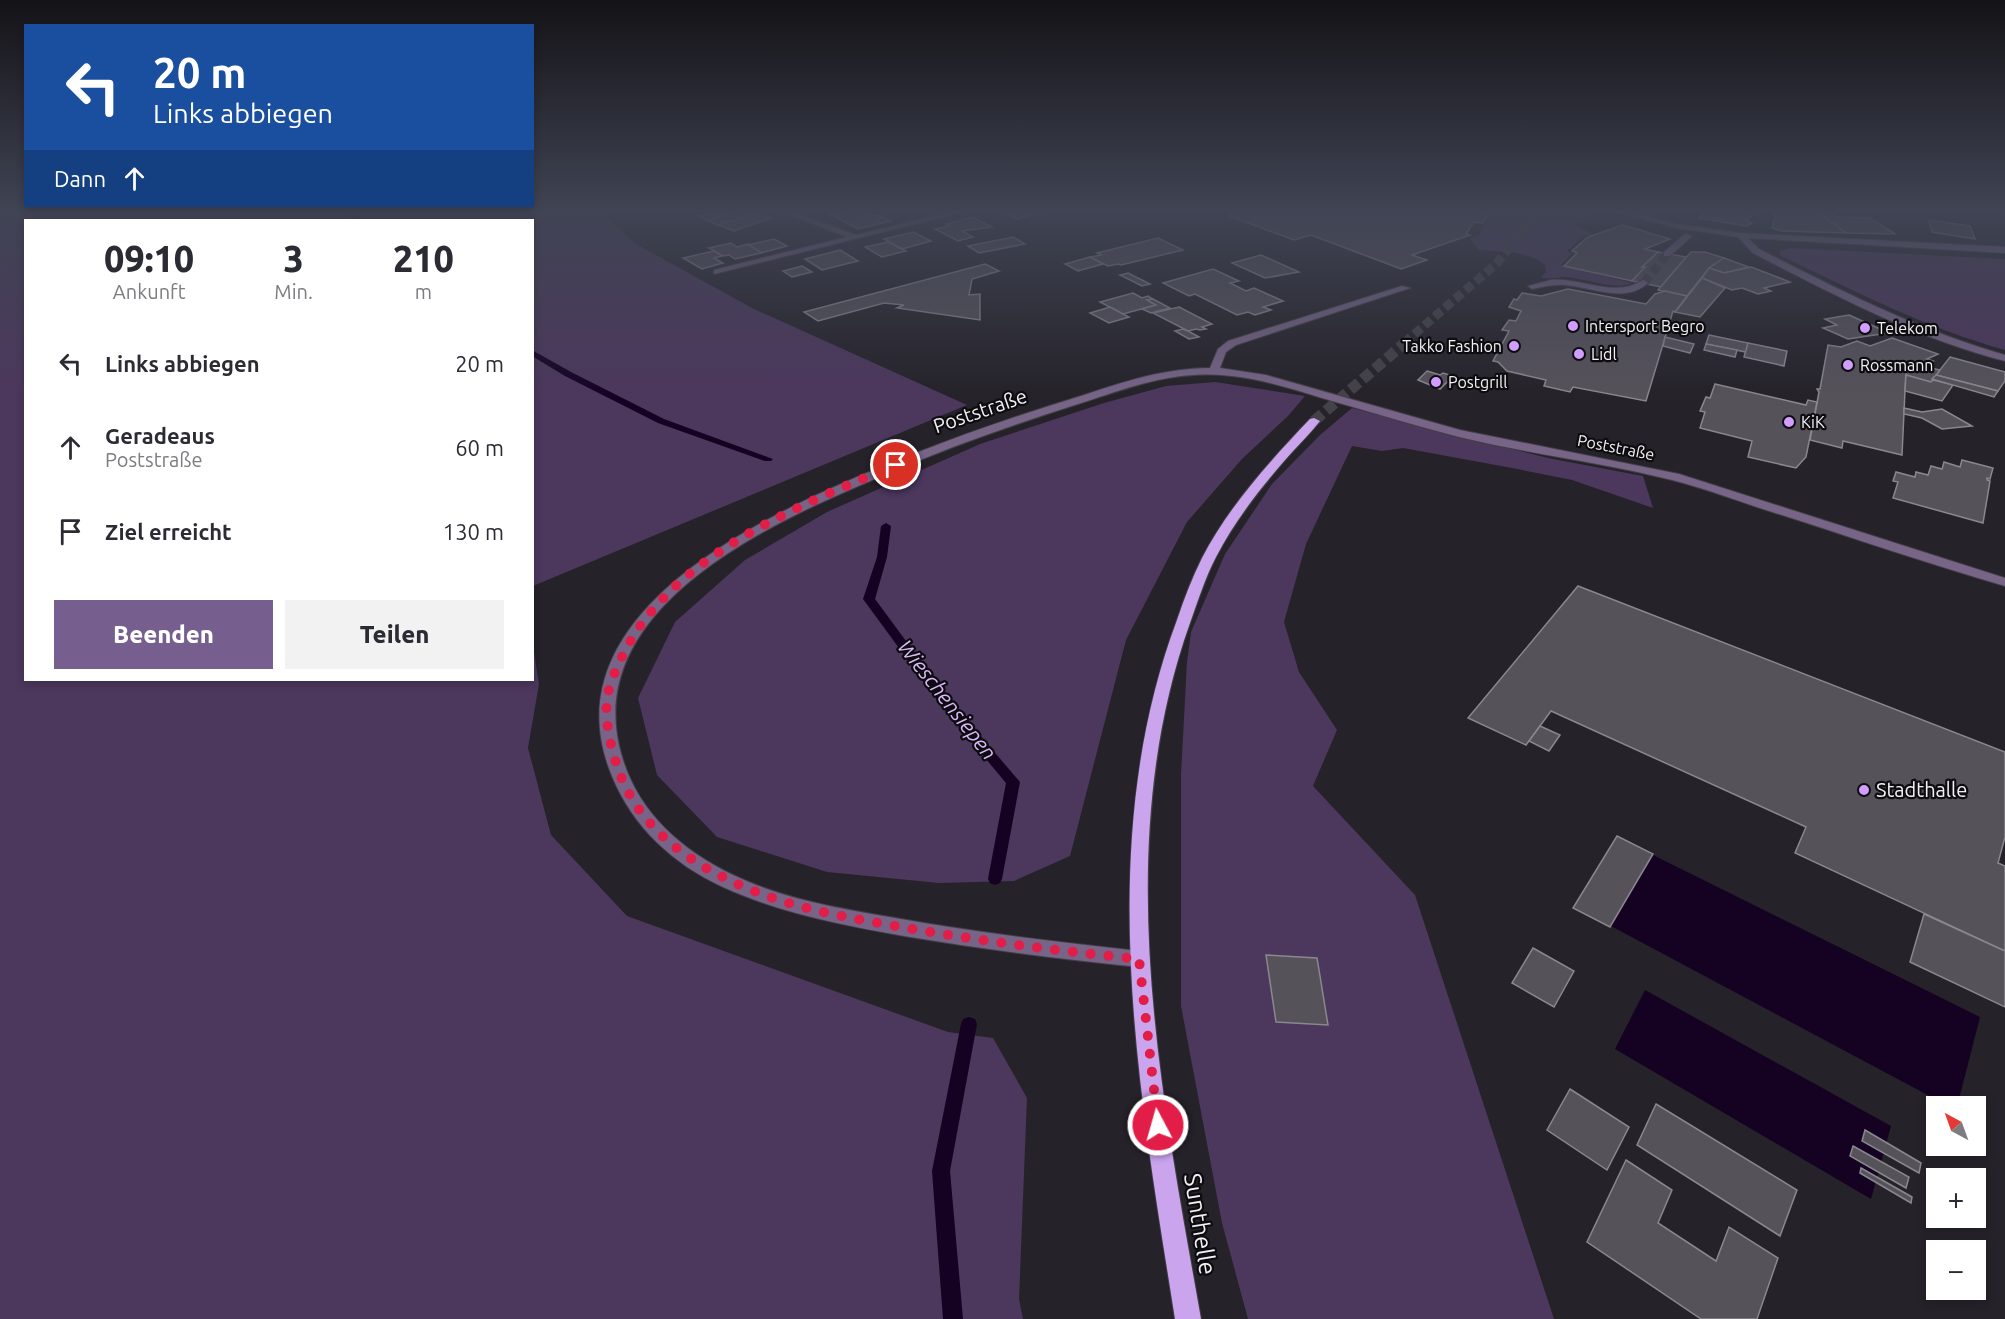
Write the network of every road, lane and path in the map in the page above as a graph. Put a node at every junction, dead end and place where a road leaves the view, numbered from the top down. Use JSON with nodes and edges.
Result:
{"nodes":[{"id":1,"x":1801,"y":274,"type":"edge"},
{"id":2,"x":1644,"y":283,"type":"tunnel mouth"},
{"id":3,"x":1532,"y":286,"type":"dead end"},
{"id":4,"x":1404,"y":288,"type":"dead end"},
{"id":5,"x":2005,"y":358,"type":"edge"},
{"id":6,"x":1214,"y":370,"type":"junction"},
{"id":7,"x":1314,"y":421,"type":"tunnel mouth"},
{"id":8,"x":2005,"y":582,"type":"edge"},
{"id":9,"x":1139,"y":959,"type":"junction"},
{"id":10,"x":1188,"y":1319,"type":"edge"}],
"edges":[{"from":1,"to":5,"type":"street"},
{"from":2,"to":3,"type":"street"},
{"from":4,"to":6,"type":"street"},
{"from":6,"to":8,"type":"street","name":"Poststraße"},
{"from":6,"to":9,"type":"street","name":"Poststraße"},
{"from":7,"to":9,"type":"main road","name":"Sunthelle"},
{"from":9,"to":10,"type":"main road","name":"Sunthelle"}]}
